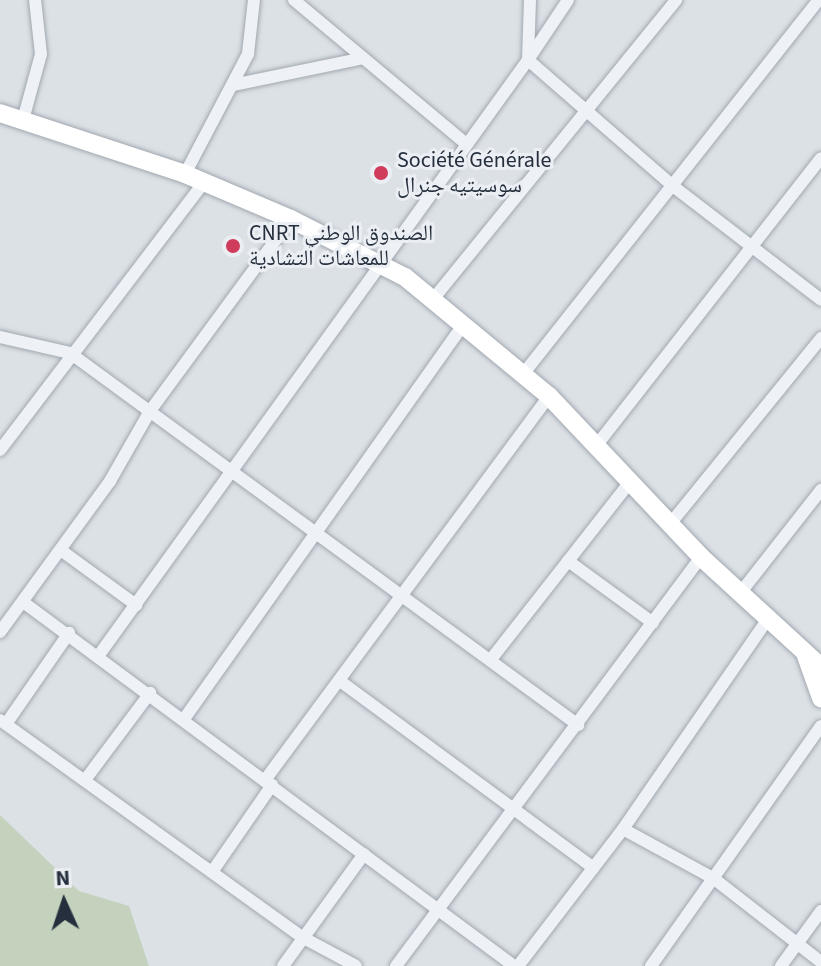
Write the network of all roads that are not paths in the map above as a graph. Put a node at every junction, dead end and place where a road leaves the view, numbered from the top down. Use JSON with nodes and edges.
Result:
{"nodes":[{"id":1,"x":35,"y":0,"type":"edge"},
{"id":2,"x":254,"y":0,"type":"edge"},
{"id":3,"x":530,"y":0,"type":"edge"},
{"id":4,"x":568,"y":0,"type":"edge"},
{"id":5,"x":676,"y":0,"type":"edge"},
{"id":6,"x":300,"y":3,"type":"edge"},
{"id":7,"x":816,"y":4,"type":"edge"},
{"id":8,"x":363,"y":58,"type":"junction"},
{"id":9,"x":528,"y":60,"type":"junction"},
{"id":10,"x":233,"y":85,"type":"junction"},
{"id":11,"x":585,"y":109,"type":"junction"},
{"id":12,"x":0,"y":113,"type":"edge"},
{"id":13,"x":23,"y":120,"type":"junction"},
{"id":14,"x":466,"y":144,"type":"junction"},
{"id":15,"x":821,"y":158,"type":"edge"},
{"id":16,"x":185,"y":174,"type":"junction"},
{"id":17,"x":205,"y":181,"type":"junction"},
{"id":18,"x":674,"y":187,"type":"junction"},
{"id":19,"x":291,"y":219,"type":"junction"},
{"id":20,"x":753,"y":244,"type":"junction"},
{"id":21,"x":380,"y":262,"type":"junction"},
{"id":22,"x":434,"y":298,"type":"junction"},
{"id":23,"x":821,"y":300,"type":"edge"},
{"id":24,"x":462,"y":326,"type":"junction"},
{"id":25,"x":0,"y":337,"type":"edge"},
{"id":26,"x":821,"y":338,"type":"edge"},
{"id":27,"x":70,"y":353,"type":"junction"},
{"id":28,"x":524,"y":373,"type":"junction"},
{"id":29,"x":549,"y":396,"type":"junction"},
{"id":30,"x":150,"y":411,"type":"junction"},
{"id":31,"x":596,"y":446,"type":"junction"},
{"id":32,"x":0,"y":450,"type":"edge"},
{"id":33,"x":232,"y":473,"type":"junction"},
{"id":34,"x":630,"y":482,"type":"junction"},
{"id":35,"x":821,"y":490,"type":"edge"},
{"id":36,"x":670,"y":524,"type":"junction"},
{"id":37,"x":317,"y":537,"type":"junction"},
{"id":38,"x":62,"y":551,"type":"junction"},
{"id":39,"x":701,"y":557,"type":"junction"},
{"id":40,"x":568,"y":561,"type":"junction"},
{"id":41,"x":741,"y":592,"type":"junction"},
{"id":42,"x":403,"y":596,"type":"junction"},
{"id":43,"x":23,"y":602,"type":"junction"},
{"id":44,"x":136,"y":605,"type":"junction"},
{"id":45,"x":769,"y":617,"type":"junction"},
{"id":46,"x":653,"y":623,"type":"junction"},
{"id":47,"x":0,"y":632,"type":"edge"},
{"id":48,"x":69,"y":633,"type":"junction"},
{"id":49,"x":99,"y":655,"type":"junction"},
{"id":50,"x":492,"y":658,"type":"junction"},
{"id":51,"x":817,"y":664,"type":"edge"},
{"id":52,"x":340,"y":681,"type":"junction"},
{"id":53,"x":150,"y":693,"type":"junction"},
{"id":54,"x":821,"y":698,"type":"edge"},
{"id":55,"x":184,"y":719,"type":"junction"},
{"id":56,"x":3,"y":722,"type":"edge"},
{"id":57,"x":578,"y":725,"type":"junction"},
{"id":58,"x":821,"y":726,"type":"edge"},
{"id":59,"x":85,"y":780,"type":"junction"},
{"id":60,"x":268,"y":783,"type":"junction"},
{"id":61,"x":516,"y":808,"type":"junction"},
{"id":62,"x":623,"y":829,"type":"junction"},
{"id":63,"x":364,"y":854,"type":"junction"},
{"id":64,"x":594,"y":868,"type":"junction"},
{"id":65,"x":212,"y":872,"type":"junction"},
{"id":66,"x":713,"y":878,"type":"junction"},
{"id":67,"x":437,"y":909,"type":"junction"},
{"id":68,"x":821,"y":911,"type":"edge"},
{"id":69,"x":302,"y":937,"type":"junction"},
{"id":70,"x":798,"y":943,"type":"junction"},
{"id":71,"x":821,"y":962,"type":"edge"},
{"id":72,"x":283,"y":966,"type":"edge"},
{"id":73,"x":356,"y":966,"type":"edge"},
{"id":74,"x":396,"y":966,"type":"edge"},
{"id":75,"x":516,"y":966,"type":"edge"},
{"id":76,"x":651,"y":966,"type":"edge"},
{"id":77,"x":781,"y":966,"type":"edge"}],
"edges":[{"from":1,"to":13,"type":"street"},
{"from":2,"to":10,"type":"street"},
{"from":3,"to":9,"type":"street"},
{"from":4,"to":9,"type":"street"},
{"from":5,"to":11,"type":"street"},
{"from":6,"to":8,"type":"street"},
{"from":7,"to":18,"type":"street"},
{"from":8,"to":10,"type":"street"},
{"from":8,"to":14,"type":"street"},
{"from":9,"to":11,"type":"street"},
{"from":9,"to":14,"type":"street"},
{"from":10,"to":16,"type":"street"},
{"from":11,"to":18,"type":"street"},
{"from":11,"to":22,"type":"street"},
{"from":12,"to":13,"type":"highway"},
{"from":13,"to":16,"type":"highway"},
{"from":14,"to":21,"type":"street"},
{"from":15,"to":20,"type":"street"},
{"from":16,"to":17,"type":"highway"},
{"from":17,"to":19,"type":"highway"},
{"from":17,"to":27,"type":"street"},
{"from":18,"to":20,"type":"street"},
{"from":18,"to":28,"type":"street"},
{"from":19,"to":21,"type":"highway"},
{"from":19,"to":30,"type":"street"},
{"from":20,"to":23,"type":"street"},
{"from":20,"to":31,"type":"street"},
{"from":21,"to":22,"type":"highway"},
{"from":21,"to":33,"type":"street"},
{"from":22,"to":24,"type":"highway"},
{"from":24,"to":28,"type":"highway"},
{"from":24,"to":37,"type":"street"},
{"from":25,"to":27,"type":"street"},
{"from":26,"to":36,"type":"street"},
{"from":27,"to":30,"type":"street"},
{"from":27,"to":32,"type":"street"},
{"from":28,"to":29,"type":"highway"},
{"from":29,"to":31,"type":"highway"},
{"from":29,"to":42,"type":"street"},
{"from":30,"to":33,"type":"street"},
{"from":30,"to":38,"type":"street"},
{"from":31,"to":34,"type":"highway"},
{"from":33,"to":37,"type":"street"},
{"from":33,"to":44,"type":"street"},
{"from":34,"to":36,"type":"highway"},
{"from":34,"to":40,"type":"street"},
{"from":35,"to":41,"type":"street"},
{"from":36,"to":39,"type":"highway"},
{"from":37,"to":42,"type":"street"},
{"from":37,"to":55,"type":"street"},
{"from":38,"to":43,"type":"street"},
{"from":38,"to":44,"type":"street"},
{"from":39,"to":41,"type":"highway"},
{"from":39,"to":46,"type":"street"},
{"from":40,"to":46,"type":"street"},
{"from":40,"to":50,"type":"street"},
{"from":41,"to":45,"type":"highway"},
{"from":42,"to":50,"type":"street"},
{"from":42,"to":52,"type":"street"},
{"from":43,"to":47,"type":"street"},
{"from":43,"to":48,"type":"street"},
{"from":44,"to":49,"type":"street"},
{"from":45,"to":51,"type":"highway"},
{"from":45,"to":62,"type":"street"},
{"from":46,"to":57,"type":"street"},
{"from":48,"to":49,"type":"street"},
{"from":48,"to":56,"type":"street"},
{"from":49,"to":53,"type":"street"},
{"from":50,"to":57,"type":"street"},
{"from":51,"to":54,"type":"highway"},
{"from":52,"to":60,"type":"street"},
{"from":52,"to":61,"type":"street"},
{"from":53,"to":55,"type":"street"},
{"from":53,"to":59,"type":"street"},
{"from":55,"to":60,"type":"street"},
{"from":56,"to":59,"type":"street"},
{"from":57,"to":61,"type":"street"},
{"from":58,"to":66,"type":"street"},
{"from":59,"to":65,"type":"street"},
{"from":60,"to":63,"type":"street"},
{"from":60,"to":65,"type":"street"},
{"from":61,"to":64,"type":"street"},
{"from":61,"to":67,"type":"street"},
{"from":62,"to":64,"type":"street"},
{"from":62,"to":66,"type":"street"},
{"from":63,"to":67,"type":"street"},
{"from":63,"to":69,"type":"street"},
{"from":64,"to":75,"type":"street"},
{"from":65,"to":69,"type":"street"},
{"from":66,"to":70,"type":"street"},
{"from":66,"to":76,"type":"street"},
{"from":67,"to":74,"type":"street"},
{"from":67,"to":75,"type":"street"},
{"from":68,"to":70,"type":"street"},
{"from":69,"to":72,"type":"street"},
{"from":69,"to":73,"type":"street"},
{"from":70,"to":71,"type":"street"},
{"from":70,"to":77,"type":"street"}]}
